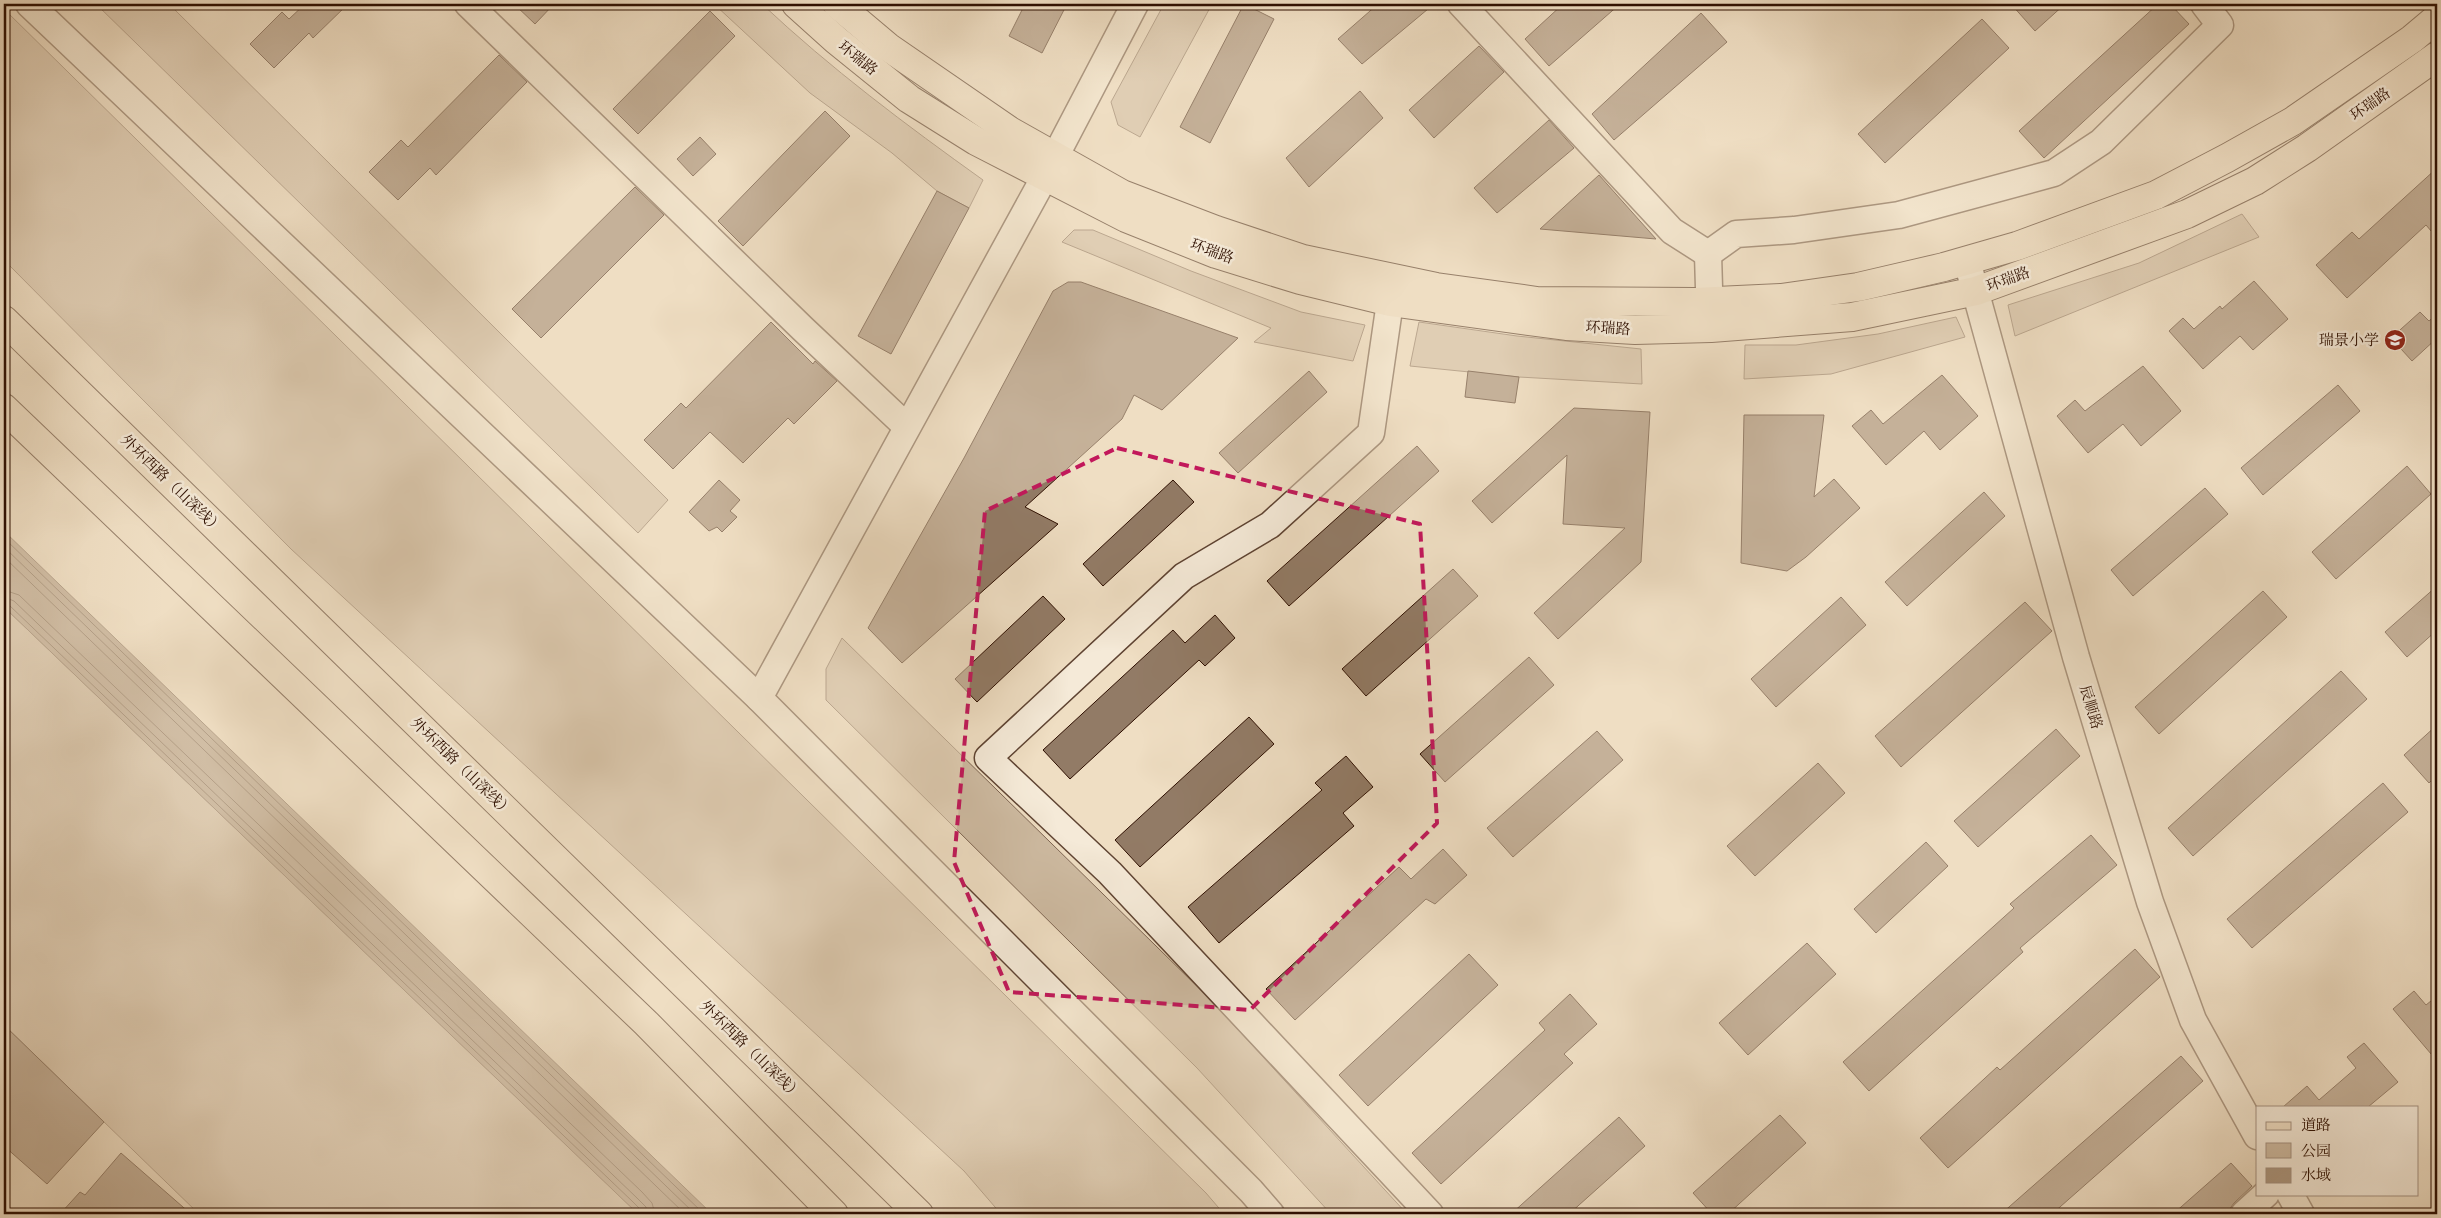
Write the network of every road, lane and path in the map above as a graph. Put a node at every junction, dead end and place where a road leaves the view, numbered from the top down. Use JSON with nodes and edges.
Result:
{"nodes":[{"id":1,"x":29,"y":4,"type":"edge"},
{"id":2,"x":468,"y":4,"type":"edge"},
{"id":3,"x":796,"y":4,"type":"edge"},
{"id":4,"x":836,"y":4,"type":"edge"},
{"id":5,"x":1135,"y":4,"type":"edge"},
{"id":6,"x":1461,"y":4,"type":"edge"},
{"id":7,"x":2204,"y":4,"type":"edge"},
{"id":8,"x":2436,"y":19,"type":"edge"},
{"id":9,"x":2437,"y":56,"type":"edge"},
{"id":10,"x":1049,"y":167,"type":"junction"},
{"id":11,"x":1708,"y":254,"type":"junction"},
{"id":12,"x":1967,"y":261,"type":"junction"},
{"id":13,"x":1976,"y":291,"type":"junction"},
{"id":14,"x":1390,"y":302,"type":"junction"},
{"id":15,"x":1710,"y":315,"type":"junction"},
{"id":16,"x":4,"y":320,"type":"edge"},
{"id":17,"x":4,"y":408,"type":"edge"},
{"id":18,"x":906,"y":426,"type":"junction"},
{"id":19,"x":759,"y":698,"type":"junction"},
{"id":20,"x":2256,"y":1134,"type":"edge"},
{"id":21,"x":2264,"y":1196,"type":"edge"},
{"id":22,"x":2291,"y":1196,"type":"edge"},
{"id":23,"x":834,"y":1214,"type":"edge"},
{"id":24,"x":919,"y":1214,"type":"edge"},
{"id":25,"x":1271,"y":1214,"type":"edge"},
{"id":26,"x":1430,"y":1214,"type":"edge"},
{"id":27,"x":2244,"y":1214,"type":"edge"},
{"id":28,"x":2301,"y":1214,"type":"edge"}],
"edges":[{"from":1,"to":19,"type":"street"},
{"from":2,"to":18,"type":"street"},
{"from":3,"to":10,"type":"main road","name":"环瑞路"},
{"from":4,"to":10,"type":"main road","name":"环瑞路"},
{"from":5,"to":10,"type":"street"},
{"from":6,"to":11,"type":"street"},
{"from":7,"to":11,"type":"street"},
{"from":8,"to":12,"type":"main road","name":"环瑞路"},
{"from":9,"to":13,"type":"main road","name":"环瑞路"},
{"from":10,"to":14,"type":"main road","name":"环瑞路"},
{"from":10,"to":15,"type":"main road","name":"环瑞路"},
{"from":10,"to":18,"type":"street"},
{"from":11,"to":15,"type":"street"},
{"from":12,"to":13,"type":"street","name":"辰顺路"},
{"from":12,"to":15,"type":"main road","name":"环瑞路"},
{"from":13,"to":15,"type":"main road","name":"环瑞路"},
{"from":13,"to":20,"type":"street","name":"辰顺路"},
{"from":14,"to":15,"type":"main road","name":"环瑞路"},
{"from":14,"to":26,"type":"street"},
{"from":16,"to":24,"type":"main road","name":"外环西路（山深线）"},
{"from":17,"to":23,"type":"main road"},
{"from":18,"to":19,"type":"street"},
{"from":19,"to":25,"type":"street"},
{"from":21,"to":27,"type":"street"},
{"from":22,"to":28,"type":"street"}]}
